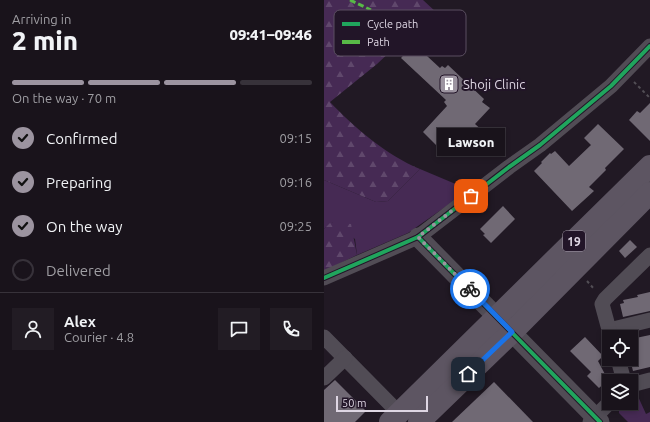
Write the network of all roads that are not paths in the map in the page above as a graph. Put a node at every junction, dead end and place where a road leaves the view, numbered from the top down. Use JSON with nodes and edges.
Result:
{"nodes":[{"id":1,"x":650,"y":46,"type":"edge"},
{"id":2,"x":650,"y":166,"type":"edge"},
{"id":3,"x":650,"y":193,"type":"edge"},
{"id":4,"x":418,"y":237,"type":"junction"},
{"id":5,"x":650,"y":255,"type":"edge"},
{"id":6,"x":324,"y":278,"type":"edge"},
{"id":7,"x":650,"y":320,"type":"edge"},
{"id":8,"x":505,"y":324,"type":"junction"},
{"id":9,"x":609,"y":330,"type":"edge"},
{"id":10,"x":619,"y":330,"type":"edge"},
{"id":11,"x":324,"y":337,"type":"edge"},
{"id":12,"x":345,"y":358,"type":"junction"},
{"id":13,"x":324,"y":378,"type":"edge"},
{"id":14,"x":650,"y":380,"type":"edge"},
{"id":15,"x":638,"y":383,"type":"edge"},
{"id":16,"x":603,"y":410,"type":"edge"},
{"id":17,"x":395,"y":417,"type":"edge"},
{"id":18,"x":595,"y":420,"type":"edge"},
{"id":19,"x":419,"y":422,"type":"edge"}],
"edges":[{"from":1,"to":4,"type":"street"},
{"from":2,"to":8,"type":"main road","number":"19"},
{"from":3,"to":8,"type":"main road","number":"19"},
{"from":4,"to":6,"type":"street"},
{"from":4,"to":8,"type":"street"},
{"from":5,"to":9,"type":"street"},
{"from":7,"to":10,"type":"street"},
{"from":8,"to":17,"type":"main road","number":"19"},
{"from":8,"to":18,"type":"street"},
{"from":8,"to":19,"type":"main road","number":"19"},
{"from":11,"to":12,"type":"street"},
{"from":12,"to":13,"type":"street"},
{"from":12,"to":17,"type":"street"},
{"from":14,"to":15,"type":"street"},
{"from":16,"to":18,"type":"street"}]}
